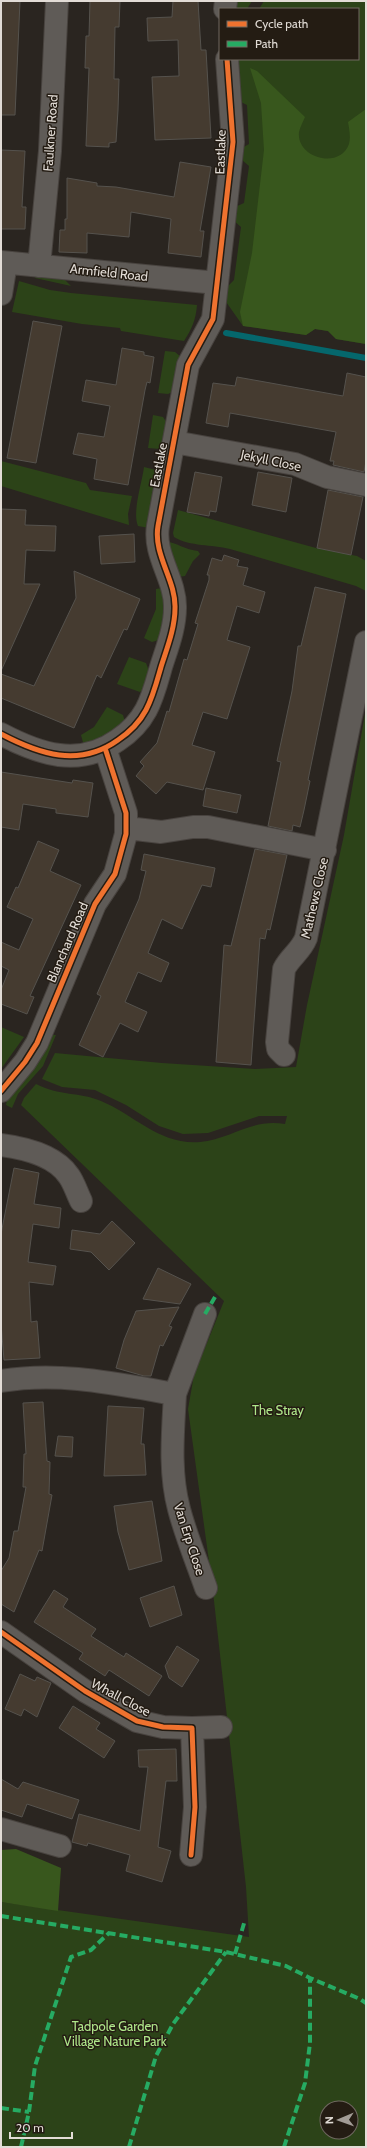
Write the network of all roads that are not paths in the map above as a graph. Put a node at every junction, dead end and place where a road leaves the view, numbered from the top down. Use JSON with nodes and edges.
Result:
{"nodes":[{"id":1,"x":57,"y":1,"type":"edge"},
{"id":2,"x":227,"y":60,"type":"edge"},
{"id":3,"x":3,"y":262,"type":"edge"},
{"id":4,"x":39,"y":266,"type":"junction"},
{"id":5,"x":217,"y":283,"type":"junction"},
{"id":6,"x":1,"y":294,"type":"edge"},
{"id":7,"x":174,"y":442,"type":"junction"},
{"id":8,"x":366,"y":485,"type":"edge"},
{"id":9,"x":366,"y":642,"type":"edge"},
{"id":10,"x":1,"y":734,"type":"edge"},
{"id":11,"x":105,"y":748,"type":"junction"},
{"id":12,"x":127,"y":828,"type":"junction"},
{"id":13,"x":325,"y":850,"type":"junction"},
{"id":14,"x":284,"y":1055,"type":"dead end"},
{"id":15,"x":1,"y":1091,"type":"edge"},
{"id":16,"x":1,"y":1145,"type":"edge"},
{"id":17,"x":81,"y":1201,"type":"dead end"},
{"id":18,"x":205,"y":1314,"type":"dead end"},
{"id":19,"x":1,"y":1381,"type":"edge"},
{"id":20,"x":175,"y":1394,"type":"junction"},
{"id":21,"x":206,"y":1588,"type":"dead end"},
{"id":22,"x":1,"y":1632,"type":"edge"},
{"id":23,"x":221,"y":1727,"type":"dead end"},
{"id":24,"x":192,"y":1728,"type":"junction"},
{"id":25,"x":1,"y":1829,"type":"edge"},
{"id":26,"x":60,"y":1846,"type":"dead end"},
{"id":27,"x":191,"y":1855,"type":"dead end"}],
"edges":[{"from":1,"to":4,"type":"street","name":"Faulkner Road"},
{"from":2,"to":5,"type":"street","name":"Eastlake"},
{"from":3,"to":4,"type":"street","name":"Armfield Road"},
{"from":3,"to":6,"type":"street"},
{"from":4,"to":5,"type":"street","name":"Armfield Road"},
{"from":5,"to":7,"type":"street","name":"Eastlake"},
{"from":7,"to":8,"type":"street","name":"Jekyll Close"},
{"from":7,"to":11,"type":"street","name":"Eastlake"},
{"from":9,"to":13,"type":"street","name":"Mathews Close"},
{"from":10,"to":11,"type":"street","name":"Eastlake"},
{"from":11,"to":12,"type":"street","name":"Blanchard Road"},
{"from":12,"to":13,"type":"street","name":"Mathews Close"},
{"from":12,"to":15,"type":"street","name":"Blanchard Road"},
{"from":13,"to":14,"type":"street","name":"Mathews Close"},
{"from":16,"to":17,"type":"street"},
{"from":18,"to":20,"type":"street","name":"Van Erp Close"},
{"from":19,"to":20,"type":"street"},
{"from":20,"to":21,"type":"street","name":"Van Erp Close"},
{"from":22,"to":24,"type":"street","name":"Whall Close"},
{"from":23,"to":24,"type":"street","name":"Whall Close"},
{"from":24,"to":27,"type":"street"},
{"from":25,"to":26,"type":"street"}]}
